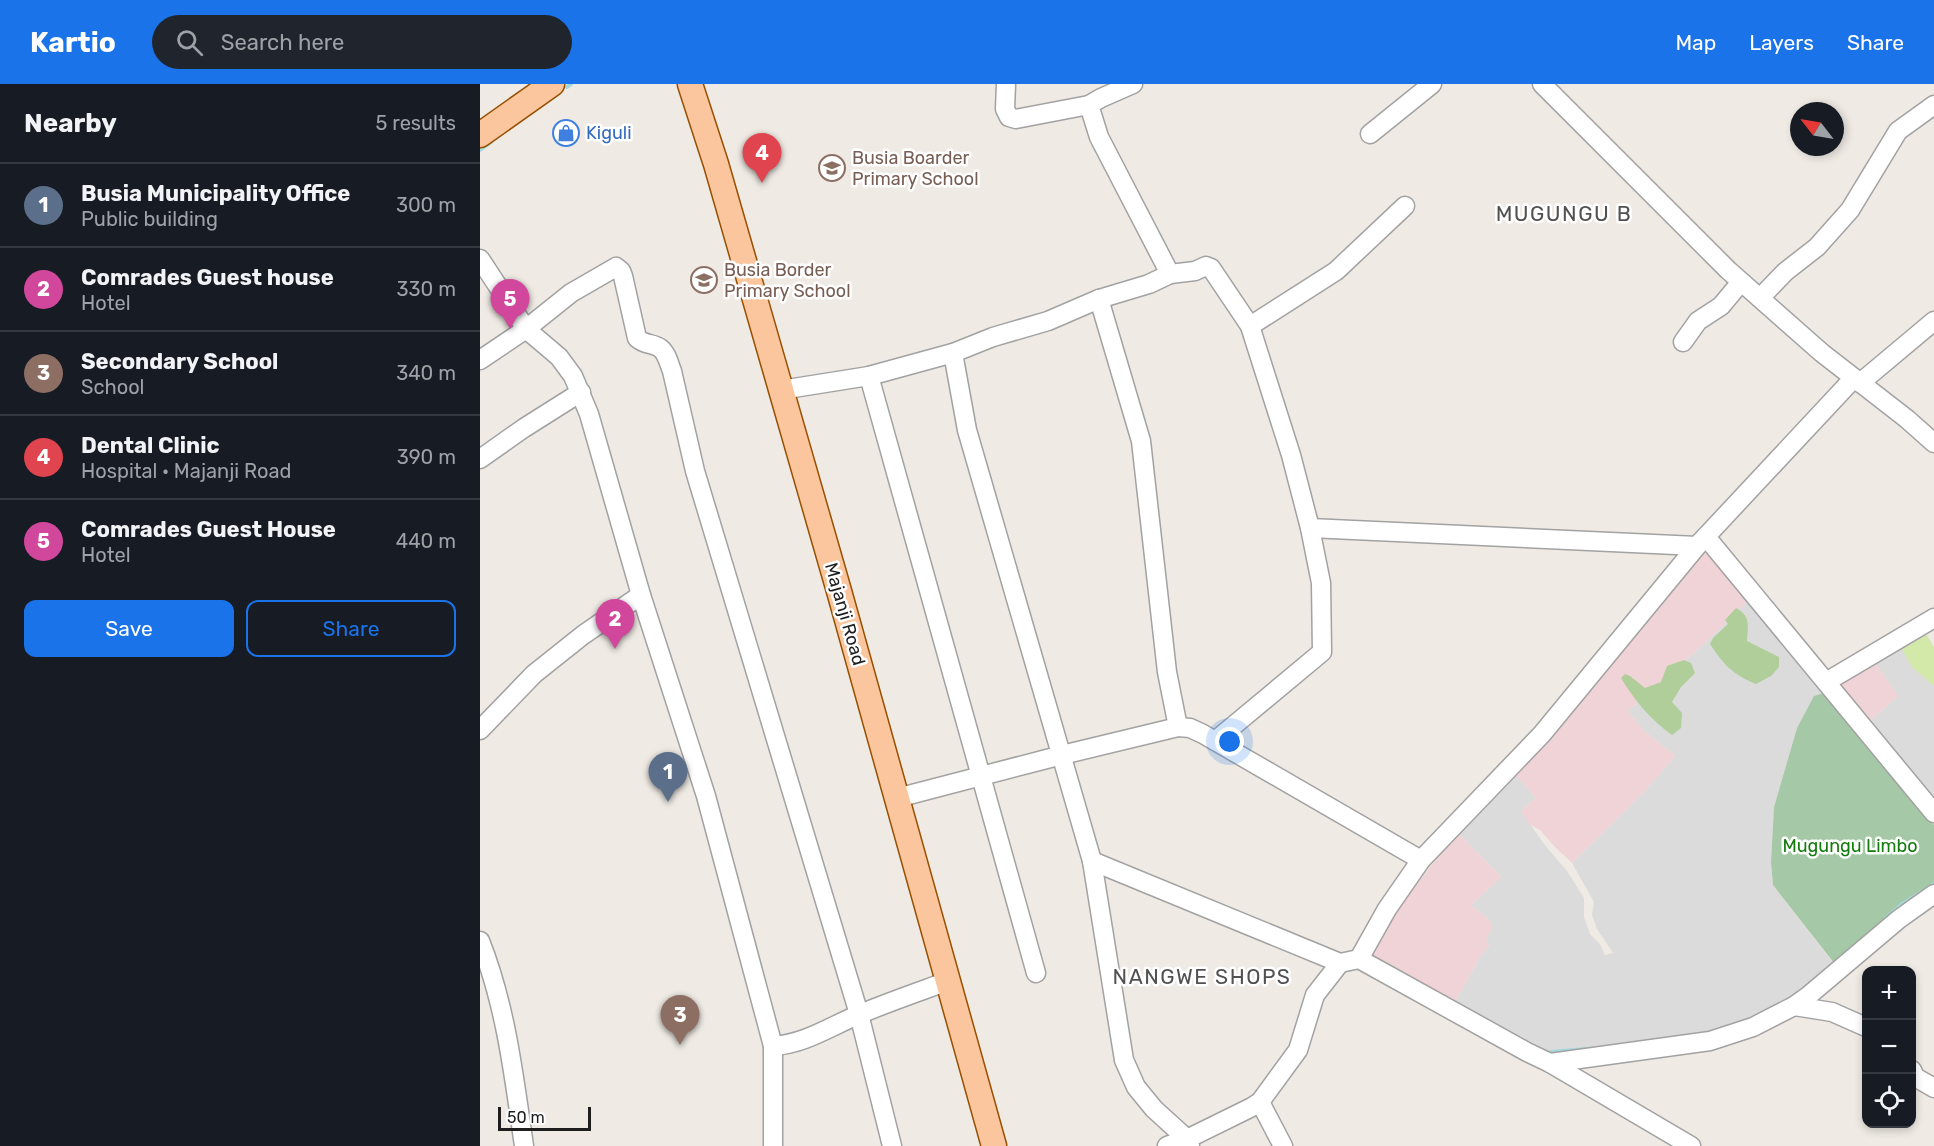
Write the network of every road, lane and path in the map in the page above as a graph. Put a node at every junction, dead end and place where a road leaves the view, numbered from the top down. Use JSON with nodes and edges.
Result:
{"nodes":[{"id":1,"x":552,"y":84,"type":"edge"},
{"id":2,"x":690,"y":84,"type":"edge"},
{"id":3,"x":1006,"y":84,"type":"edge"},
{"id":4,"x":1133,"y":84,"type":"edge"},
{"id":5,"x":1432,"y":84,"type":"edge"},
{"id":6,"x":1542,"y":84,"type":"edge"},
{"id":7,"x":1089,"y":105,"type":"junction"},
{"id":8,"x":1934,"y":105,"type":"edge"},
{"id":9,"x":1370,"y":134,"type":"dead end"},
{"id":10,"x":480,"y":135,"type":"edge"},
{"id":11,"x":1405,"y":206,"type":"dead end"},
{"id":12,"x":480,"y":259,"type":"edge"},
{"id":13,"x":1170,"y":274,"type":"junction"},
{"id":14,"x":1742,"y":282,"type":"junction"},
{"id":15,"x":1760,"y":298,"type":"junction"},
{"id":16,"x":1099,"y":299,"type":"junction"},
{"id":17,"x":1934,"y":321,"type":"edge"},
{"id":18,"x":1250,"y":326,"type":"junction"},
{"id":19,"x":526,"y":329,"type":"junction"},
{"id":20,"x":1683,"y":342,"type":"dead end"},
{"id":21,"x":953,"y":353,"type":"junction"},
{"id":22,"x":480,"y":360,"type":"edge"},
{"id":23,"x":869,"y":376,"type":"junction"},
{"id":24,"x":1857,"y":381,"type":"junction"},
{"id":25,"x":781,"y":390,"type":"junction"},
{"id":26,"x":581,"y":392,"type":"junction"},
{"id":27,"x":1934,"y":443,"type":"edge"},
{"id":28,"x":480,"y":459,"type":"edge"},
{"id":29,"x":1310,"y":528,"type":"junction"},
{"id":30,"x":1702,"y":542,"type":"junction"},
{"id":31,"x":641,"y":595,"type":"junction"},
{"id":32,"x":1934,"y":618,"type":"edge"},
{"id":33,"x":1826,"y":682,"type":"junction"},
{"id":34,"x":1179,"y":727,"type":"junction"},
{"id":35,"x":480,"y":730,"type":"edge"},
{"id":36,"x":1215,"y":741,"type":"junction"},
{"id":37,"x":1062,"y":755,"type":"junction"},
{"id":38,"x":981,"y":778,"type":"junction"},
{"id":39,"x":897,"y":798,"type":"junction"},
{"id":40,"x":1934,"y":813,"type":"edge"},
{"id":41,"x":1422,"y":860,"type":"junction"},
{"id":42,"x":1092,"y":861,"type":"junction"},
{"id":43,"x":1934,"y":894,"type":"edge"},
{"id":44,"x":480,"y":941,"type":"edge"},
{"id":45,"x":1359,"y":959,"type":"junction"},
{"id":46,"x":1340,"y":963,"type":"junction"},
{"id":47,"x":1036,"y":973,"type":"dead end"},
{"id":48,"x":948,"y":981,"type":"junction"},
{"id":49,"x":1794,"y":1006,"type":"junction"},
{"id":50,"x":859,"y":1014,"type":"junction"},
{"id":51,"x":1862,"y":1025,"type":"edge"},
{"id":52,"x":773,"y":1046,"type":"junction"},
{"id":53,"x":1550,"y":1063,"type":"junction"},
{"id":54,"x":1913,"y":1074,"type":"edge"},
{"id":55,"x":1934,"y":1088,"type":"edge"},
{"id":56,"x":1260,"y":1102,"type":"junction"},
{"id":57,"x":1188,"y":1143,"type":"edge"},
{"id":58,"x":524,"y":1146,"type":"edge"},
{"id":59,"x":773,"y":1146,"type":"edge"},
{"id":60,"x":892,"y":1146,"type":"edge"},
{"id":61,"x":994,"y":1146,"type":"edge"},
{"id":62,"x":1167,"y":1146,"type":"edge"},
{"id":63,"x":1283,"y":1146,"type":"edge"},
{"id":64,"x":1691,"y":1146,"type":"edge"}],
"edges":[{"from":1,"to":10,"type":"main road"},
{"from":2,"to":25,"type":"main road","name":"Majanji Road"},
{"from":3,"to":7,"type":"street"},
{"from":4,"to":7,"type":"street"},
{"from":5,"to":9,"type":"street"},
{"from":6,"to":14,"type":"street"},
{"from":7,"to":13,"type":"street"},
{"from":8,"to":15,"type":"street"},
{"from":11,"to":18,"type":"street"},
{"from":12,"to":19,"type":"street"},
{"from":13,"to":16,"type":"street"},
{"from":13,"to":18,"type":"street"},
{"from":14,"to":15,"type":"street"},
{"from":14,"to":20,"type":"street"},
{"from":15,"to":24,"type":"street"},
{"from":16,"to":21,"type":"street"},
{"from":16,"to":34,"type":"street"},
{"from":17,"to":24,"type":"street"},
{"from":18,"to":29,"type":"street"},
{"from":19,"to":22,"type":"street"},
{"from":19,"to":26,"type":"street"},
{"from":19,"to":50,"type":"street"},
{"from":21,"to":23,"type":"street"},
{"from":21,"to":37,"type":"street"},
{"from":23,"to":25,"type":"street"},
{"from":23,"to":38,"type":"street"},
{"from":24,"to":27,"type":"street"},
{"from":24,"to":30,"type":"street"},
{"from":25,"to":39,"type":"main road","name":"Majanji Road"},
{"from":26,"to":28,"type":"street"},
{"from":26,"to":31,"type":"street"},
{"from":29,"to":30,"type":"street"},
{"from":29,"to":36,"type":"street"},
{"from":30,"to":33,"type":"street"},
{"from":30,"to":41,"type":"street"},
{"from":31,"to":35,"type":"street"},
{"from":31,"to":52,"type":"street"},
{"from":32,"to":33,"type":"street"},
{"from":33,"to":40,"type":"street"},
{"from":34,"to":36,"type":"street"},
{"from":34,"to":37,"type":"street"},
{"from":36,"to":41,"type":"street"},
{"from":37,"to":38,"type":"street"},
{"from":37,"to":42,"type":"street"},
{"from":38,"to":39,"type":"street"},
{"from":38,"to":47,"type":"street"},
{"from":39,"to":48,"type":"main road","name":"Majanji Road"},
{"from":41,"to":45,"type":"street"},
{"from":42,"to":46,"type":"street"},
{"from":42,"to":57,"type":"street"},
{"from":43,"to":49,"type":"street"},
{"from":44,"to":58,"type":"street"},
{"from":45,"to":46,"type":"street"},
{"from":45,"to":53,"type":"street"},
{"from":46,"to":56,"type":"street"},
{"from":48,"to":50,"type":"street"},
{"from":48,"to":61,"type":"main road","name":"Majanji Road"},
{"from":49,"to":51,"type":"street"},
{"from":49,"to":53,"type":"street"},
{"from":50,"to":52,"type":"street"},
{"from":50,"to":60,"type":"street"},
{"from":52,"to":59,"type":"street"},
{"from":53,"to":64,"type":"street"},
{"from":54,"to":55,"type":"street"},
{"from":56,"to":57,"type":"street"},
{"from":56,"to":63,"type":"street"},
{"from":57,"to":62,"type":"street"}]}
